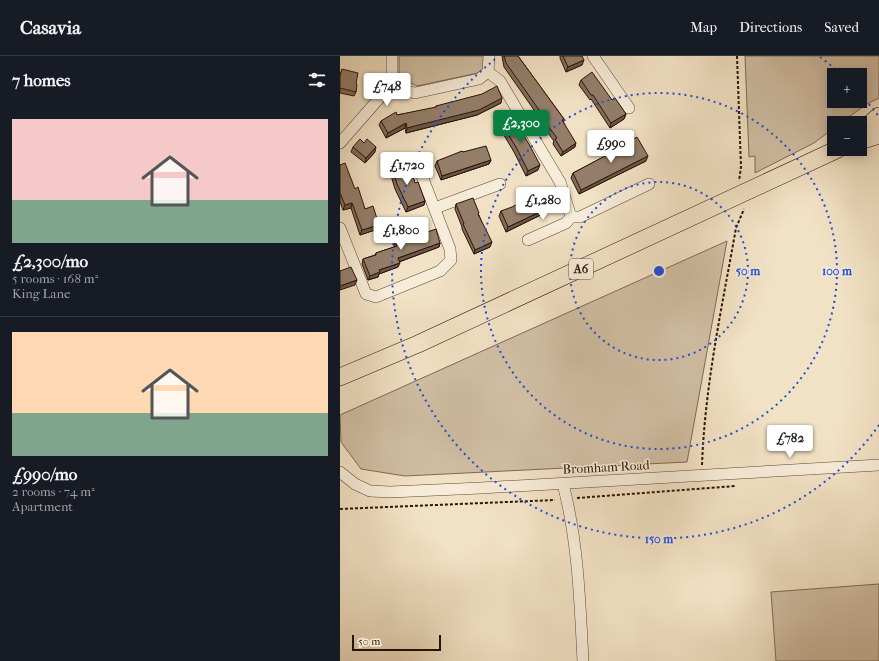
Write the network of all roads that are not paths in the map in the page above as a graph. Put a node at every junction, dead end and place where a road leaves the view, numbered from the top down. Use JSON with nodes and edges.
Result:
{"nodes":[{"id":1,"x":392,"y":56,"type":"edge"},
{"id":2,"x":489,"y":56,"type":"edge"},
{"id":3,"x":594,"y":56,"type":"edge"},
{"id":4,"x":488,"y":72,"type":"junction"},
{"id":5,"x":389,"y":87,"type":"junction"},
{"id":6,"x":629,"y":108,"type":"dead end"},
{"id":7,"x":879,"y":116,"type":"edge"},
{"id":8,"x":867,"y":126,"type":"edge"},
{"id":9,"x":879,"y":136,"type":"edge"},
{"id":10,"x":867,"y":139,"type":"edge"},
{"id":11,"x":340,"y":143,"type":"edge"},
{"id":12,"x":827,"y":154,"type":"edge"},
{"id":13,"x":418,"y":163,"type":"dead end"},
{"id":14,"x":500,"y":184,"type":"dead end"},
{"id":15,"x":650,"y":184,"type":"dead end"},
{"id":16,"x":436,"y":208,"type":"junction"},
{"id":17,"x":571,"y":216,"type":"junction"},
{"id":18,"x":340,"y":228,"type":"edge"},
{"id":19,"x":528,"y":240,"type":"dead end"},
{"id":20,"x":340,"y":377,"type":"edge"},
{"id":21,"x":879,"y":465,"type":"edge"},
{"id":22,"x":340,"y":472,"type":"edge"},
{"id":23,"x":563,"y":484,"type":"junction"},
{"id":24,"x":583,"y":661,"type":"edge"}],
"edges":[{"from":1,"to":5,"type":"street"},
{"from":2,"to":4,"type":"street"},
{"from":3,"to":6,"type":"street"},
{"from":4,"to":5,"type":"street"},
{"from":4,"to":17,"type":"street"},
{"from":5,"to":11,"type":"street"},
{"from":7,"to":8,"type":"highway"},
{"from":9,"to":10,"type":"highway"},
{"from":12,"to":20,"type":"highway","number":"A6"},
{"from":13,"to":16,"type":"street"},
{"from":14,"to":16,"type":"street"},
{"from":15,"to":17,"type":"street"},
{"from":16,"to":18,"type":"street"},
{"from":17,"to":19,"type":"street"},
{"from":21,"to":23,"type":"street","name":"Bromham Road"},
{"from":22,"to":23,"type":"street","name":"Bromham Road"},
{"from":23,"to":24,"type":"street"}]}
